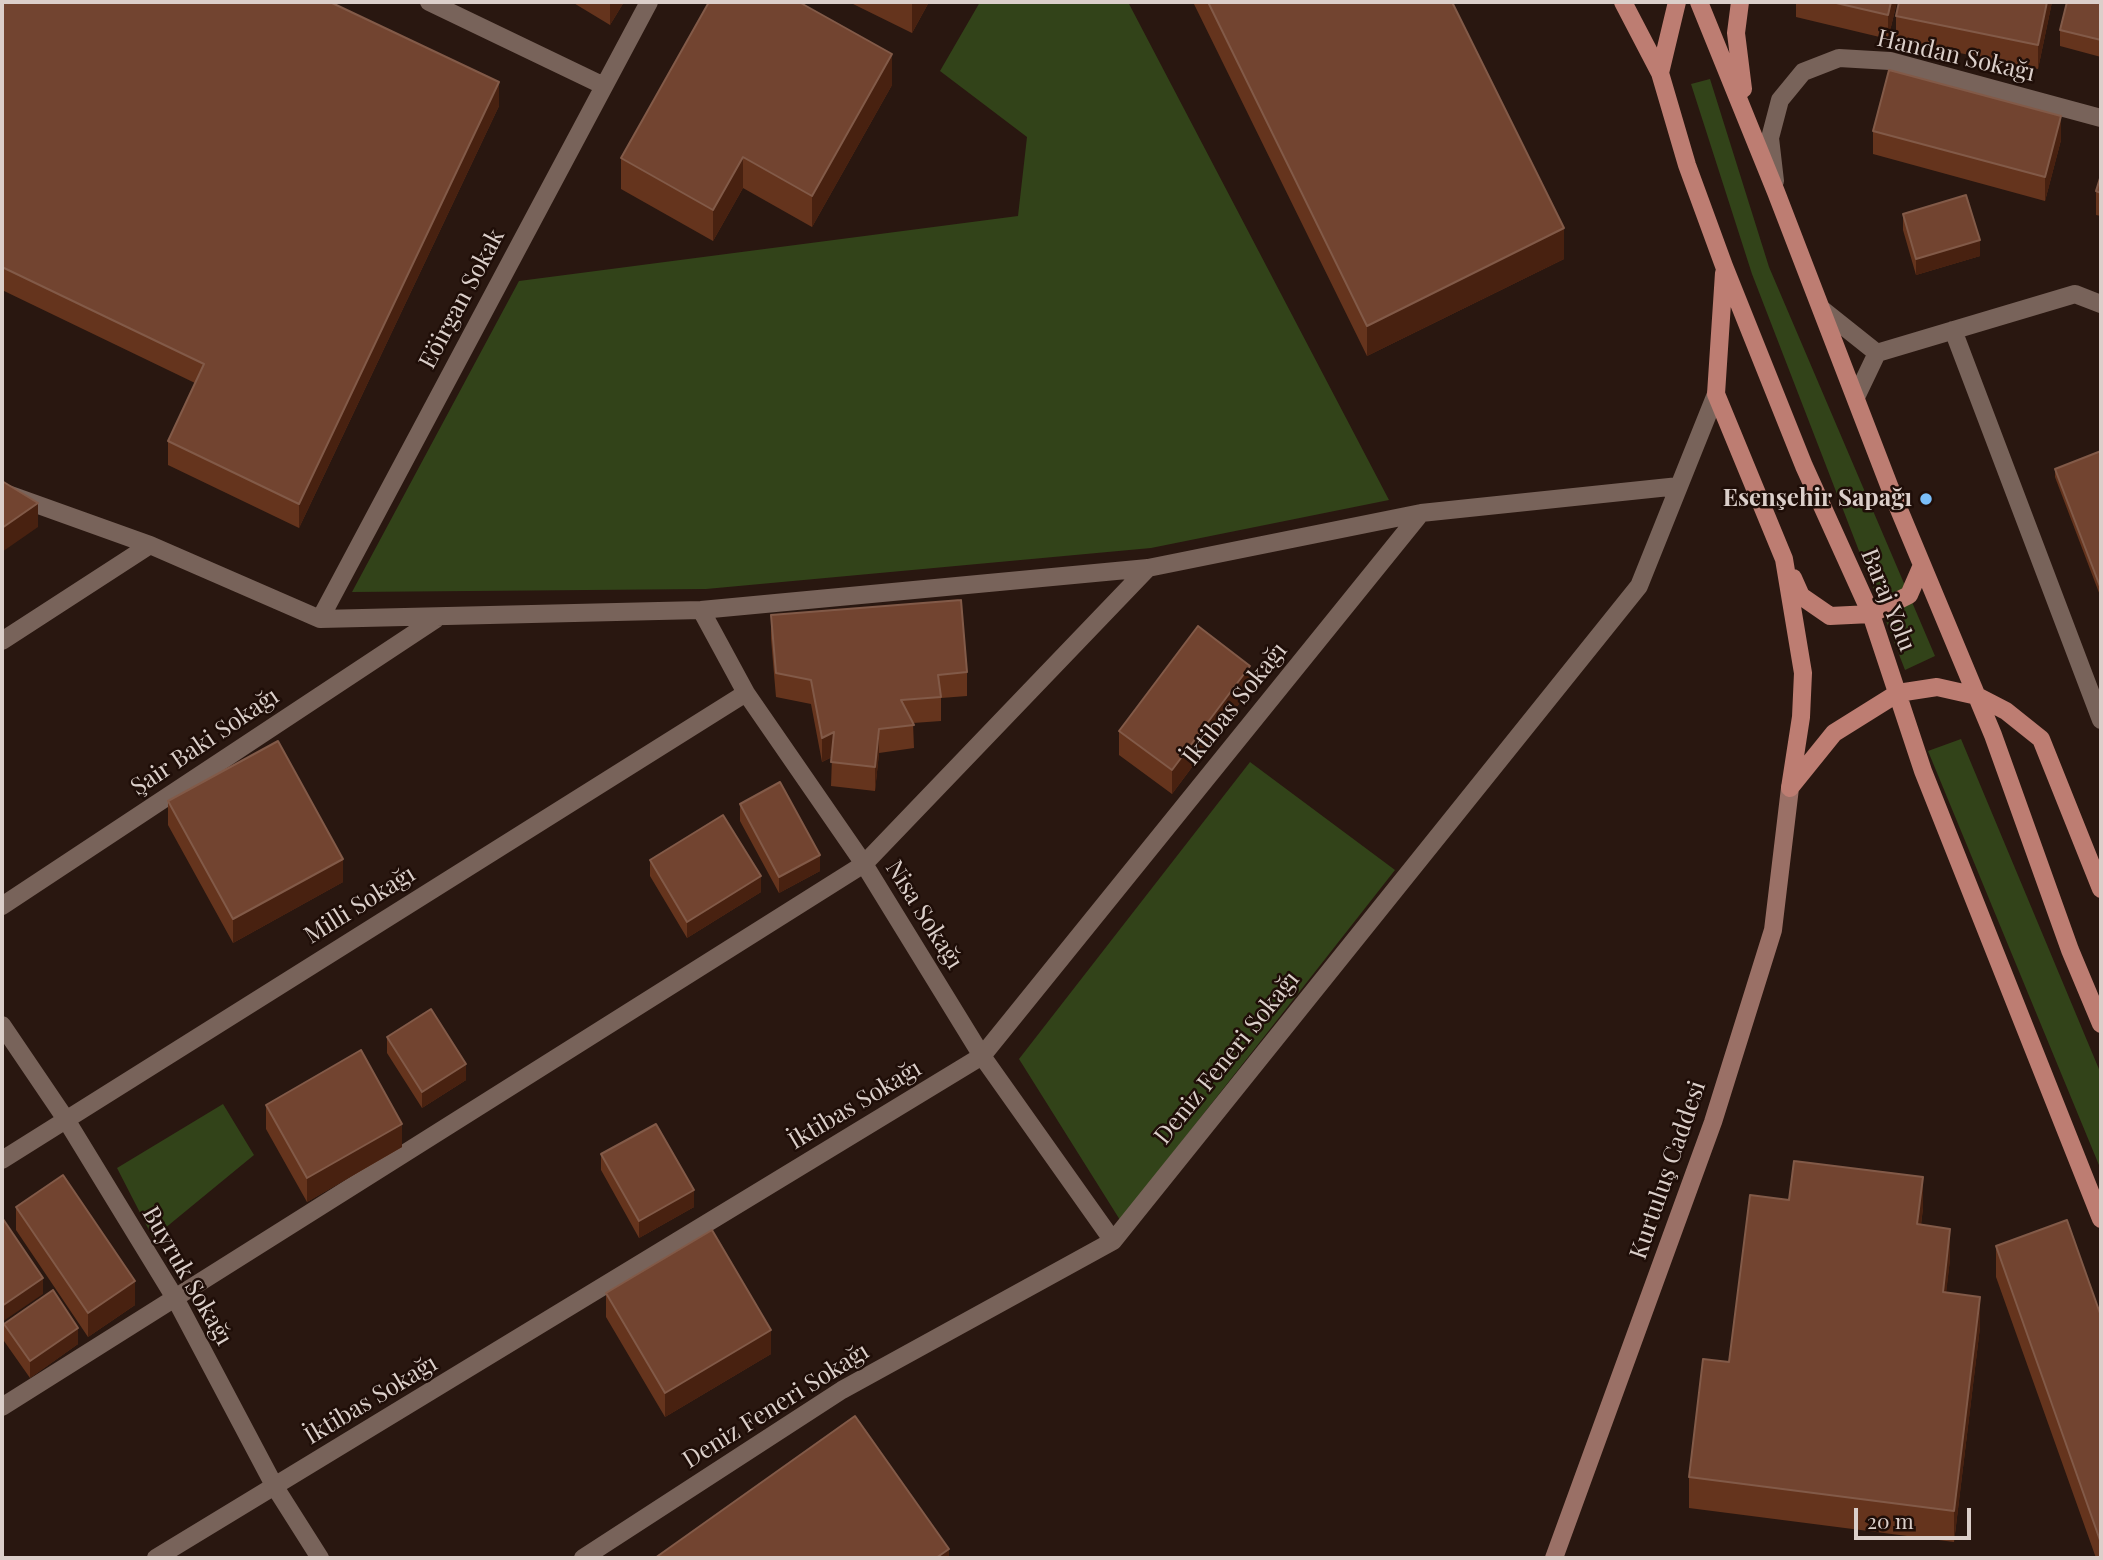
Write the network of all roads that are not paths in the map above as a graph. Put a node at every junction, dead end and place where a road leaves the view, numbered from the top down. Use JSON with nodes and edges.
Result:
{"nodes":[{"id":1,"x":429,"y":2,"type":"edge"},
{"id":2,"x":649,"y":2,"type":"edge"},
{"id":3,"x":1623,"y":2,"type":"edge"},
{"id":4,"x":1677,"y":2,"type":"edge"},
{"id":5,"x":1699,"y":2,"type":"edge"},
{"id":6,"x":1740,"y":2,"type":"edge"},
{"id":7,"x":1660,"y":73,"type":"junction"},
{"id":8,"x":602,"y":85,"type":"junction"},
{"id":9,"x":1747,"y":117,"type":"junction"},
{"id":10,"x":2101,"y":118,"type":"edge"},
{"id":11,"x":1776,"y":192,"type":"junction"},
{"id":12,"x":1724,"y":266,"type":"junction"},
{"id":13,"x":2101,"y":304,"type":"edge"},
{"id":14,"x":1823,"y":310,"type":"junction"},
{"id":15,"x":1953,"y":330,"type":"junction"},
{"id":16,"x":1877,"y":353,"type":"junction"},
{"id":17,"x":1716,"y":394,"type":"junction"},
{"id":18,"x":1856,"y":397,"type":"junction"},
{"id":19,"x":1679,"y":486,"type":"junction"},
{"id":20,"x":2,"y":492,"type":"edge"},
{"id":21,"x":1421,"y":513,"type":"junction"},
{"id":22,"x":150,"y":545,"type":"junction"},
{"id":23,"x":1784,"y":559,"type":"junction"},
{"id":24,"x":1922,"y":565,"type":"junction"},
{"id":25,"x":1148,"y":568,"type":"junction"},
{"id":26,"x":701,"y":610,"type":"junction"},
{"id":27,"x":1871,"y":614,"type":"junction"},
{"id":28,"x":436,"y":619,"type":"junction"},
{"id":29,"x":320,"y":620,"type":"junction"},
{"id":30,"x":2,"y":640,"type":"edge"},
{"id":31,"x":1898,"y":692,"type":"junction"},
{"id":32,"x":746,"y":693,"type":"junction"},
{"id":33,"x":1977,"y":696,"type":"junction"},
{"id":34,"x":2101,"y":720,"type":"edge"},
{"id":35,"x":1790,"y":788,"type":"junction"},
{"id":36,"x":864,"y":864,"type":"junction"},
{"id":37,"x":2101,"y":889,"type":"edge"},
{"id":38,"x":2,"y":906,"type":"edge"},
{"id":39,"x":2101,"y":1024,"type":"edge"},
{"id":40,"x":2,"y":1025,"type":"edge"},
{"id":41,"x":982,"y":1056,"type":"junction"},
{"id":42,"x":65,"y":1118,"type":"junction"},
{"id":43,"x":2,"y":1160,"type":"edge"},
{"id":44,"x":2101,"y":1219,"type":"edge"},
{"id":45,"x":1113,"y":1241,"type":"junction"},
{"id":46,"x":175,"y":1298,"type":"junction"},
{"id":47,"x":2,"y":1407,"type":"edge"},
{"id":48,"x":275,"y":1487,"type":"junction"},
{"id":49,"x":156,"y":1558,"type":"edge"},
{"id":50,"x":320,"y":1558,"type":"edge"},
{"id":51,"x":583,"y":1558,"type":"edge"},
{"id":52,"x":1554,"y":1558,"type":"edge"}],
"edges":[{"from":1,"to":8,"type":"street"},
{"from":2,"to":8,"type":"street","name":"Eöirgan Sokak"},
{"from":3,"to":7,"type":"main road","name":"Baraj Yolu"},
{"from":4,"to":7,"type":"main road"},
{"from":5,"to":9,"type":"main road","name":"Baraj Yolu"},
{"from":6,"to":9,"type":"main road"},
{"from":7,"to":12,"type":"main road","name":"Baraj Yolu"},
{"from":8,"to":29,"type":"street","name":"Eöirgan Sokak"},
{"from":9,"to":11,"type":"main road","name":"Baraj Yolu"},
{"from":10,"to":11,"type":"street","name":"Handan Sokağı"},
{"from":11,"to":14,"type":"main road","name":"Baraj Yolu"},
{"from":12,"to":17,"type":"main road"},
{"from":12,"to":27,"type":"main road","name":"Baraj Yolu"},
{"from":13,"to":15,"type":"street"},
{"from":14,"to":16,"type":"street"},
{"from":14,"to":18,"type":"main road","name":"Baraj Yolu"},
{"from":15,"to":16,"type":"street"},
{"from":15,"to":34,"type":"street"},
{"from":16,"to":18,"type":"street"},
{"from":17,"to":19,"type":"street","name":"Deniz Feneri Sokağı"},
{"from":17,"to":23,"type":"main road"},
{"from":18,"to":24,"type":"main road","name":"Baraj Yolu"},
{"from":19,"to":21,"type":"street"},
{"from":19,"to":45,"type":"street","name":"Deniz Feneri Sokağı"},
{"from":20,"to":22,"type":"street"},
{"from":21,"to":25,"type":"street"},
{"from":21,"to":41,"type":"street","name":"İktibas Sokağı"},
{"from":22,"to":29,"type":"street"},
{"from":22,"to":30,"type":"street"},
{"from":23,"to":27,"type":"main road"},
{"from":23,"to":35,"type":"main road"},
{"from":24,"to":27,"type":"main road"},
{"from":24,"to":33,"type":"main road","name":"Baraj Yolu"},
{"from":25,"to":26,"type":"street"},
{"from":25,"to":36,"type":"street"},
{"from":26,"to":28,"type":"street"},
{"from":26,"to":32,"type":"street","name":"Nisa Sokağı"},
{"from":27,"to":31,"type":"main road","name":"Baraj Yolu"},
{"from":28,"to":29,"type":"street"},
{"from":28,"to":38,"type":"street","name":"Şair Baki Sokağı"},
{"from":31,"to":33,"type":"main road"},
{"from":31,"to":35,"type":"main road"},
{"from":31,"to":44,"type":"main road","name":"Baraj Yolu"},
{"from":32,"to":36,"type":"street","name":"Nisa Sokağı"},
{"from":32,"to":42,"type":"street","name":"Milli Sokağı"},
{"from":33,"to":37,"type":"main road"},
{"from":33,"to":39,"type":"main road","name":"Baraj Yolu"},
{"from":35,"to":52,"type":"main road","name":"Kurtuluş Caddesi"},
{"from":36,"to":41,"type":"street","name":"Nisa Sokağı"},
{"from":36,"to":46,"type":"street"},
{"from":40,"to":42,"type":"street","name":"Buyruk Sokağı"},
{"from":41,"to":45,"type":"street","name":"Nisa Sokağı"},
{"from":41,"to":48,"type":"street","name":"İktibas Sokağı"},
{"from":42,"to":43,"type":"street","name":"Milli Sokağı"},
{"from":42,"to":46,"type":"street","name":"Buyruk Sokağı"},
{"from":45,"to":51,"type":"street","name":"Deniz Feneri Sokağı"},
{"from":46,"to":47,"type":"street"},
{"from":46,"to":48,"type":"street","name":"Buyruk Sokağı"},
{"from":48,"to":49,"type":"street","name":"İktibas Sokağı"},
{"from":48,"to":50,"type":"street","name":"Buyruk Sokağı"}]}
